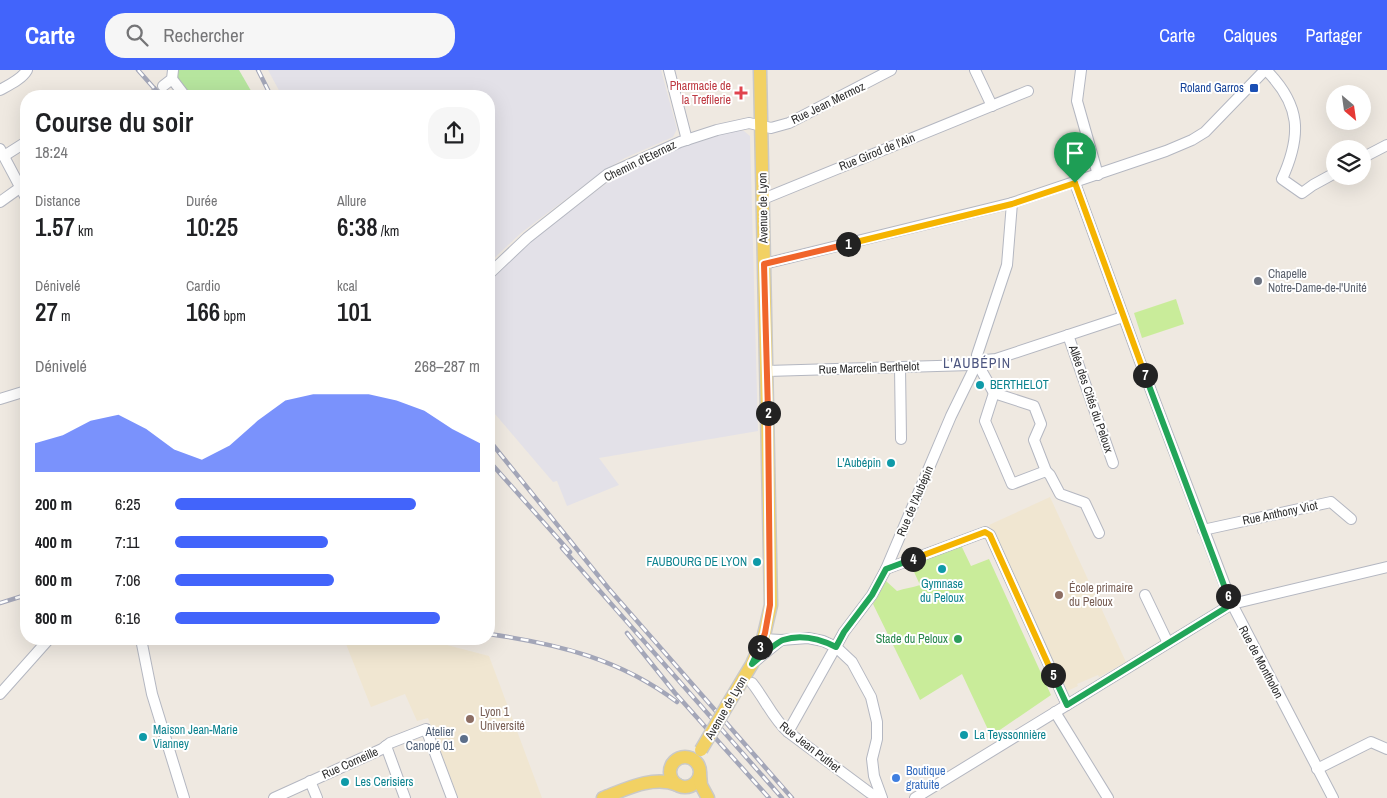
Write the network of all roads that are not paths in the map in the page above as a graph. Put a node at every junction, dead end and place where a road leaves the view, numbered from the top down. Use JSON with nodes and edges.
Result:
{"nodes":[{"id":1,"x":27,"y":70,"type":"edge"},
{"id":2,"x":669,"y":70,"type":"edge"},
{"id":3,"x":760,"y":70,"type":"edge"},
{"id":4,"x":891,"y":70,"type":"edge"},
{"id":5,"x":975,"y":70,"type":"edge"},
{"id":6,"x":1080,"y":70,"type":"edge"},
{"id":7,"x":1265,"y":70,"type":"edge"},
{"id":8,"x":173,"y":74,"type":"edge"},
{"id":9,"x":162,"y":86,"type":"tunnel mouth"},
{"id":10,"x":0,"y":90,"type":"edge"},
{"id":11,"x":182,"y":90,"type":"edge"},
{"id":12,"x":1028,"y":91,"type":"dead end"},
{"id":13,"x":992,"y":106,"type":"junction"},
{"id":14,"x":761,"y":127,"type":"junction"},
{"id":15,"x":687,"y":140,"type":"junction"},
{"id":16,"x":1387,"y":144,"type":"edge"},
{"id":17,"x":20,"y":145,"type":"edge"},
{"id":18,"x":2,"y":153,"type":"edge"},
{"id":19,"x":1371,"y":153,"type":"edge"},
{"id":20,"x":1098,"y":175,"type":"junction"},
{"id":21,"x":1326,"y":178,"type":"edge"},
{"id":22,"x":1075,"y":183,"type":"junction"},
{"id":23,"x":20,"y":184,"type":"edge"},
{"id":24,"x":20,"y":195,"type":"edge"},
{"id":25,"x":763,"y":199,"type":"junction"},
{"id":26,"x":0,"y":202,"type":"edge"},
{"id":27,"x":1012,"y":204,"type":"junction"},
{"id":28,"x":764,"y":264,"type":"junction"},
{"id":29,"x":495,"y":268,"type":"edge"},
{"id":30,"x":1123,"y":317,"type":"junction"},
{"id":31,"x":1068,"y":335,"type":"junction"},
{"id":32,"x":978,"y":364,"type":"junction"},
{"id":33,"x":900,"y":367,"type":"junction"},
{"id":34,"x":767,"y":371,"type":"junction"},
{"id":35,"x":994,"y":392,"type":"junction"},
{"id":36,"x":20,"y":393,"type":"edge"},
{"id":37,"x":0,"y":399,"type":"edge"},
{"id":38,"x":901,"y":439,"type":"dead end"},
{"id":39,"x":1113,"y":463,"type":"dead end"},
{"id":40,"x":1046,"y":471,"type":"junction"},
{"id":41,"x":1351,"y":519,"type":"dead end"},
{"id":42,"x":1203,"y":530,"type":"junction"},
{"id":43,"x":1099,"y":533,"type":"dead end"},
{"id":44,"x":1387,"y":567,"type":"edge"},
{"id":45,"x":886,"y":569,"type":"junction"},
{"id":46,"x":1146,"y":595,"type":"dead end"},
{"id":47,"x":1232,"y":604,"type":"junction"},
{"id":48,"x":763,"y":639,"type":"junction"},
{"id":49,"x":782,"y":640,"type":"junction"},
{"id":50,"x":1168,"y":643,"type":"junction"},
{"id":51,"x":45,"y":645,"type":"edge"},
{"id":52,"x":142,"y":645,"type":"edge"},
{"id":53,"x":836,"y":647,"type":"junction"},
{"id":54,"x":752,"y":664,"type":"junction"},
{"id":55,"x":752,"y":683,"type":"dead end"},
{"id":56,"x":0,"y":694,"type":"edge"},
{"id":57,"x":1067,"y":705,"type":"junction"},
{"id":58,"x":1055,"y":712,"type":"junction"},
{"id":59,"x":788,"y":732,"type":"junction"},
{"id":60,"x":386,"y":746,"type":"junction"},
{"id":61,"x":1387,"y":749,"type":"edge"},
{"id":62,"x":695,"y":766,"type":"junction"},
{"id":63,"x":672,"y":767,"type":"junction"},
{"id":64,"x":1317,"y":769,"type":"junction"},
{"id":65,"x":310,"y":781,"type":"junction"},
{"id":66,"x":682,"y":786,"type":"junction"},
{"id":67,"x":632,"y":787,"type":"junction"},
{"id":68,"x":184,"y":798,"type":"edge"},
{"id":69,"x":274,"y":798,"type":"edge"},
{"id":70,"x":317,"y":798,"type":"edge"},
{"id":71,"x":405,"y":798,"type":"edge"},
{"id":72,"x":452,"y":798,"type":"edge"},
{"id":73,"x":603,"y":798,"type":"edge"},
{"id":74,"x":699,"y":798,"type":"edge"},
{"id":75,"x":708,"y":798,"type":"edge"},
{"id":76,"x":882,"y":798,"type":"edge"},
{"id":77,"x":915,"y":798,"type":"edge"},
{"id":78,"x":1108,"y":798,"type":"edge"},
{"id":79,"x":1333,"y":798,"type":"edge"}],
"edges":[{"from":1,"to":10,"type":"street"},
{"from":2,"to":15,"type":"street"},
{"from":3,"to":14,"type":"main road","name":"Avenue de Lyon"},
{"from":4,"to":14,"type":"street","name":"Rue Jean Mermoz"},
{"from":5,"to":13,"type":"street"},
{"from":6,"to":20,"type":"street"},
{"from":7,"to":20,"type":"street"},
{"from":7,"to":21,"type":"street"},
{"from":8,"to":9,"type":"street"},
{"from":8,"to":11,"type":"street"},
{"from":12,"to":13,"type":"street","name":"Rue Girod de l'Ain"},
{"from":13,"to":25,"type":"street","name":"Rue Girod de l'Ain"},
{"from":14,"to":15,"type":"street","name":"Chemin d'Eternaz"},
{"from":14,"to":25,"type":"main road","name":"Avenue de Lyon"},
{"from":15,"to":29,"type":"street","name":"Chemin d'Eternaz"},
{"from":16,"to":19,"type":"street"},
{"from":17,"to":18,"type":"street"},
{"from":18,"to":23,"type":"street"},
{"from":20,"to":22,"type":"street"},
{"from":22,"to":27,"type":"street"},
{"from":22,"to":30,"type":"street","name":"Rue de Montholon"},
{"from":24,"to":26,"type":"street"},
{"from":25,"to":28,"type":"main road","name":"Avenue de Lyon"},
{"from":27,"to":28,"type":"street"},
{"from":27,"to":32,"type":"street","name":"Rue de l'Aubépin"},
{"from":28,"to":34,"type":"main road","name":"Avenue de Lyon"},
{"from":30,"to":31,"type":"street","name":"Rue Marcelin Berthelot"},
{"from":30,"to":42,"type":"street","name":"Rue de Montholon"},
{"from":31,"to":32,"type":"street","name":"Rue Marcelin Berthelot"},
{"from":31,"to":39,"type":"street","name":"Allée des Cités du Peloux"},
{"from":32,"to":33,"type":"street","name":"Rue Marcelin Berthelot"},
{"from":32,"to":35,"type":"street"},
{"from":32,"to":45,"type":"street","name":"Rue de l'Aubépin"},
{"from":33,"to":34,"type":"street","name":"Rue Marcelin Berthelot"},
{"from":33,"to":38,"type":"street"},
{"from":34,"to":48,"type":"main road","name":"Avenue de Lyon"},
{"from":35,"to":40,"type":"street"},
{"from":35,"to":40,"type":"street"},
{"from":36,"to":37,"type":"street"},
{"from":40,"to":43,"type":"street"},
{"from":41,"to":42,"type":"street","name":"Rue Anthony Viot"},
{"from":42,"to":47,"type":"street","name":"Rue de Montholon"},
{"from":44,"to":47,"type":"street"},
{"from":45,"to":53,"type":"street","name":"Rue de l'Aubépin"},
{"from":45,"to":57,"type":"street"},
{"from":46,"to":50,"type":"street"},
{"from":47,"to":50,"type":"street"},
{"from":47,"to":64,"type":"street","name":"Rue de Montholon"},
{"from":48,"to":49,"type":"street"},
{"from":48,"to":54,"type":"main road","name":"Avenue de Lyon"},
{"from":49,"to":53,"type":"street"},
{"from":49,"to":54,"type":"street"},
{"from":50,"to":57,"type":"street"},
{"from":51,"to":56,"type":"street"},
{"from":52,"to":68,"type":"street"},
{"from":53,"to":59,"type":"street","name":"Rue de l'Aubépin"},
{"from":53,"to":76,"type":"street"},
{"from":54,"to":62,"type":"main road","name":"Avenue de Lyon","bridge":true},
{"from":55,"to":59,"type":"street","name":"Rue Jean Puthet"},
{"from":57,"to":58,"type":"street"},
{"from":58,"to":77,"type":"street"},
{"from":58,"to":78,"type":"street"},
{"from":59,"to":76,"type":"street","name":"Rue Jean Puthet"},
{"from":60,"to":65,"type":"street","name":"Rue Corneille"},
{"from":60,"to":71,"type":"street"},
{"from":60,"to":72,"type":"street","name":"Rue Corneille"},
{"from":61,"to":64,"type":"street"},
{"from":62,"to":63,"type":"main road"},
{"from":62,"to":66,"type":"main road"},
{"from":62,"to":75,"type":"main road"},
{"from":63,"to":66,"type":"main road"},
{"from":63,"to":67,"type":"main road"},
{"from":64,"to":79,"type":"street","name":"Rue de Montholon"},
{"from":65,"to":69,"type":"street","name":"Rue Corneille"},
{"from":65,"to":70,"type":"street"},
{"from":66,"to":67,"type":"main road"},
{"from":66,"to":74,"type":"main road"},
{"from":67,"to":73,"type":"main road"}]}
